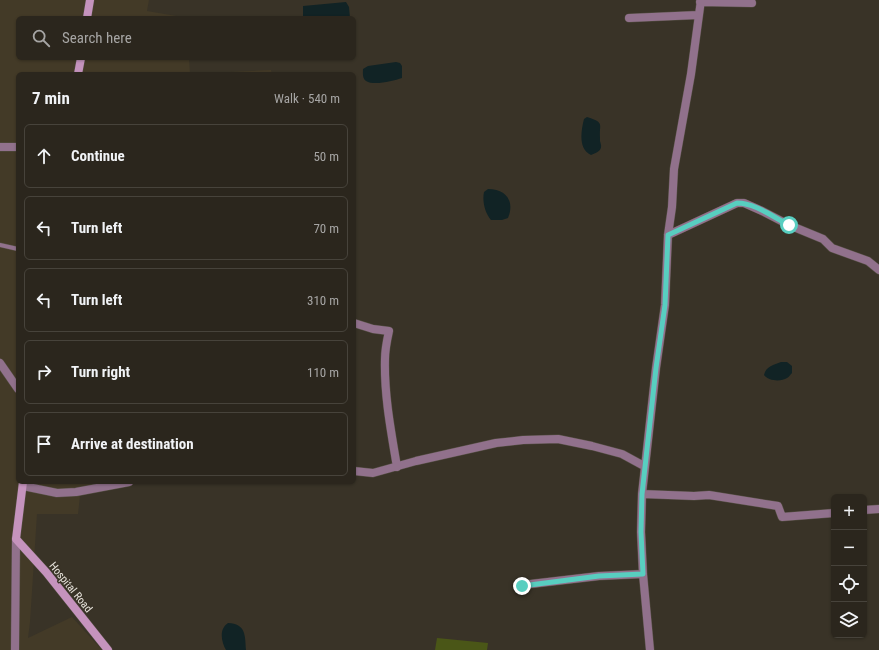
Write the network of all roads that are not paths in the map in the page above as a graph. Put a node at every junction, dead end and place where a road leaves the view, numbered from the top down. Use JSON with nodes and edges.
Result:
{"nodes":[{"id":1,"x":90,"y":0,"type":"edge"},
{"id":2,"x":700,"y":1,"type":"edge"},
{"id":3,"x":752,"y":3,"type":"dead end"},
{"id":4,"x":698,"y":15,"type":"junction"},
{"id":5,"x":87,"y":16,"type":"edge"},
{"id":6,"x":629,"y":18,"type":"dead end"},
{"id":7,"x":81,"y":60,"type":"edge"},
{"id":8,"x":78,"y":72,"type":"edge"},
{"id":9,"x":0,"y":147,"type":"edge"},
{"id":10,"x":16,"y":147,"type":"edge"},
{"id":11,"x":668,"y":235,"type":"junction"},
{"id":12,"x":0,"y":245,"type":"edge"},
{"id":13,"x":16,"y":249,"type":"edge"},
{"id":14,"x":879,"y":270,"type":"edge"},
{"id":15,"x":356,"y":324,"type":"edge"},
{"id":16,"x":0,"y":363,"type":"edge"},
{"id":17,"x":16,"y":386,"type":"edge"},
{"id":18,"x":644,"y":466,"type":"junction"},
{"id":19,"x":397,"y":467,"type":"junction"},
{"id":20,"x":356,"y":471,"type":"edge"},
{"id":21,"x":23,"y":484,"type":"edge"},
{"id":22,"x":118,"y":484,"type":"edge"},
{"id":23,"x":642,"y":494,"type":"junction"},
{"id":24,"x":879,"y":509,"type":"edge"},
{"id":25,"x":867,"y":510,"type":"edge"},
{"id":26,"x":831,"y":513,"type":"edge"},
{"id":27,"x":16,"y":539,"type":"junction"},
{"id":28,"x":643,"y":574,"type":"junction"},
{"id":29,"x":522,"y":586,"type":"dead end"},
{"id":30,"x":15,"y":650,"type":"edge"},
{"id":31,"x":108,"y":650,"type":"edge"},
{"id":32,"x":650,"y":650,"type":"edge"}],
"edges":[{"from":1,"to":5,"type":"main road"},
{"from":2,"to":3,"type":"street"},
{"from":2,"to":4,"type":"street"},
{"from":4,"to":6,"type":"street"},
{"from":4,"to":11,"type":"street"},
{"from":7,"to":8,"type":"main road"},
{"from":9,"to":10,"type":"street"},
{"from":11,"to":14,"type":"street"},
{"from":11,"to":18,"type":"street"},
{"from":12,"to":13,"type":"lane"},
{"from":15,"to":19,"type":"street"},
{"from":16,"to":17,"type":"street"},
{"from":18,"to":19,"type":"street"},
{"from":18,"to":23,"type":"street"},
{"from":19,"to":20,"type":"street"},
{"from":21,"to":22,"type":"street"},
{"from":21,"to":27,"type":"main road"},
{"from":23,"to":26,"type":"street"},
{"from":23,"to":28,"type":"street"},
{"from":24,"to":25,"type":"street"},
{"from":27,"to":30,"type":"street"},
{"from":27,"to":31,"type":"main road","name":"Hospital Road"},
{"from":28,"to":29,"type":"street"},
{"from":28,"to":32,"type":"street"}]}
